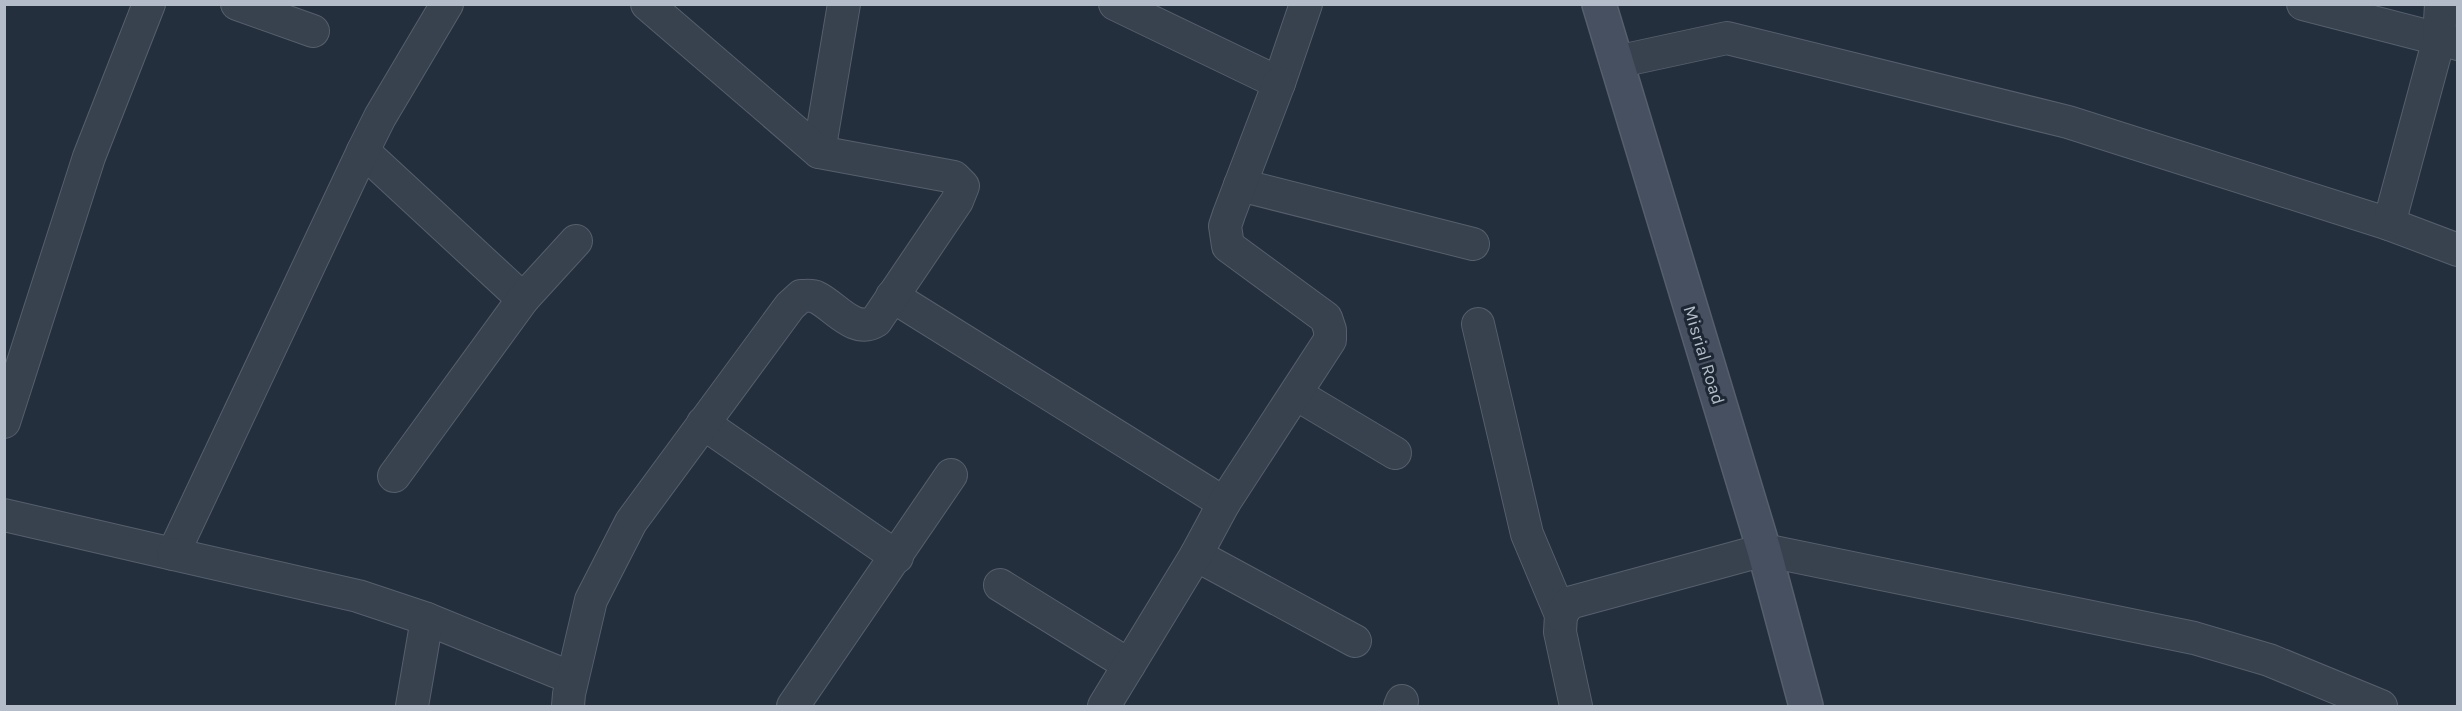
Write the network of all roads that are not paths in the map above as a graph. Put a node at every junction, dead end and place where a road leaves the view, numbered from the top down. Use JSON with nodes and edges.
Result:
{"nodes":[{"id":1,"x":149,"y":4,"type":"edge"},
{"id":2,"x":237,"y":4,"type":"edge"},
{"id":3,"x":447,"y":4,"type":"edge"},
{"id":4,"x":647,"y":4,"type":"edge"},
{"id":5,"x":844,"y":4,"type":"edge"},
{"id":6,"x":1115,"y":4,"type":"edge"},
{"id":7,"x":1306,"y":4,"type":"edge"},
{"id":8,"x":1599,"y":4,"type":"edge"},
{"id":9,"x":2304,"y":4,"type":"edge"},
{"id":10,"x":2441,"y":4,"type":"edge"},
{"id":11,"x":313,"y":31,"type":"dead end"},
{"id":12,"x":2448,"y":41,"type":"edge"},
{"id":13,"x":1616,"y":62,"type":"junction"},
{"id":14,"x":1279,"y":83,"type":"junction"},
{"id":15,"x":363,"y":151,"type":"junction"},
{"id":16,"x":819,"y":152,"type":"junction"},
{"id":17,"x":1240,"y":185,"type":"junction"},
{"id":18,"x":2390,"y":224,"type":"junction"},
{"id":19,"x":576,"y":241,"type":"dead end"},
{"id":20,"x":1473,"y":244,"type":"dead end"},
{"id":21,"x":2457,"y":250,"type":"edge"},
{"id":22,"x":892,"y":296,"type":"junction"},
{"id":23,"x":523,"y":299,"type":"junction"},
{"id":24,"x":1479,"y":324,"type":"dead end"},
{"id":25,"x":1296,"y":394,"type":"junction"},
{"id":26,"x":4,"y":422,"type":"edge"},
{"id":27,"x":703,"y":423,"type":"junction"},
{"id":28,"x":1395,"y":453,"type":"dead end"},
{"id":29,"x":951,"y":475,"type":"dead end"},
{"id":30,"x":394,"y":476,"type":"dead end"},
{"id":31,"x":1224,"y":503,"type":"junction"},
{"id":32,"x":4,"y":514,"type":"edge"},
{"id":33,"x":1764,"y":550,"type":"junction"},
{"id":34,"x":173,"y":554,"type":"junction"},
{"id":35,"x":1196,"y":555,"type":"junction"},
{"id":36,"x":897,"y":557,"type":"junction"},
{"id":37,"x":1000,"y":585,"type":"dead end"},
{"id":38,"x":1561,"y":615,"type":"junction"},
{"id":39,"x":427,"y":619,"type":"junction"},
{"id":40,"x":1355,"y":641,"type":"dead end"},
{"id":41,"x":1129,"y":666,"type":"junction"},
{"id":42,"x":570,"y":692,"type":"edge"},
{"id":43,"x":412,"y":706,"type":"edge"},
{"id":44,"x":793,"y":706,"type":"edge"},
{"id":45,"x":1104,"y":706,"type":"edge"},
{"id":46,"x":1576,"y":706,"type":"edge"},
{"id":47,"x":1806,"y":706,"type":"edge"},
{"id":48,"x":2381,"y":706,"type":"edge"}],
"edges":[{"from":1,"to":26,"type":"street"},
{"from":2,"to":11,"type":"street"},
{"from":3,"to":15,"type":"street"},
{"from":4,"to":16,"type":"street"},
{"from":5,"to":16,"type":"street"},
{"from":6,"to":14,"type":"street"},
{"from":7,"to":14,"type":"street"},
{"from":8,"to":13,"type":"main road","name":"Misrial Road"},
{"from":9,"to":12,"type":"street"},
{"from":10,"to":12,"type":"street"},
{"from":12,"to":18,"type":"street"},
{"from":13,"to":18,"type":"street"},
{"from":13,"to":33,"type":"main road","name":"Misrial Road"},
{"from":14,"to":17,"type":"street"},
{"from":15,"to":23,"type":"street"},
{"from":15,"to":34,"type":"street"},
{"from":16,"to":22,"type":"street"},
{"from":17,"to":20,"type":"street"},
{"from":17,"to":25,"type":"street"},
{"from":18,"to":21,"type":"street"},
{"from":19,"to":23,"type":"street"},
{"from":22,"to":27,"type":"street"},
{"from":22,"to":31,"type":"street"},
{"from":23,"to":30,"type":"street"},
{"from":24,"to":38,"type":"street"},
{"from":25,"to":28,"type":"street"},
{"from":25,"to":31,"type":"street"},
{"from":27,"to":36,"type":"street"},
{"from":27,"to":42,"type":"street"},
{"from":29,"to":36,"type":"street"},
{"from":31,"to":35,"type":"street"},
{"from":32,"to":34,"type":"street"},
{"from":33,"to":38,"type":"street"},
{"from":33,"to":47,"type":"main road","name":"Misrial Road"},
{"from":33,"to":48,"type":"street"},
{"from":34,"to":39,"type":"street"},
{"from":35,"to":40,"type":"street"},
{"from":35,"to":41,"type":"street"},
{"from":36,"to":44,"type":"street"},
{"from":37,"to":41,"type":"street"},
{"from":38,"to":46,"type":"street"},
{"from":39,"to":42,"type":"street"},
{"from":39,"to":43,"type":"street"},
{"from":41,"to":45,"type":"street"}]}
